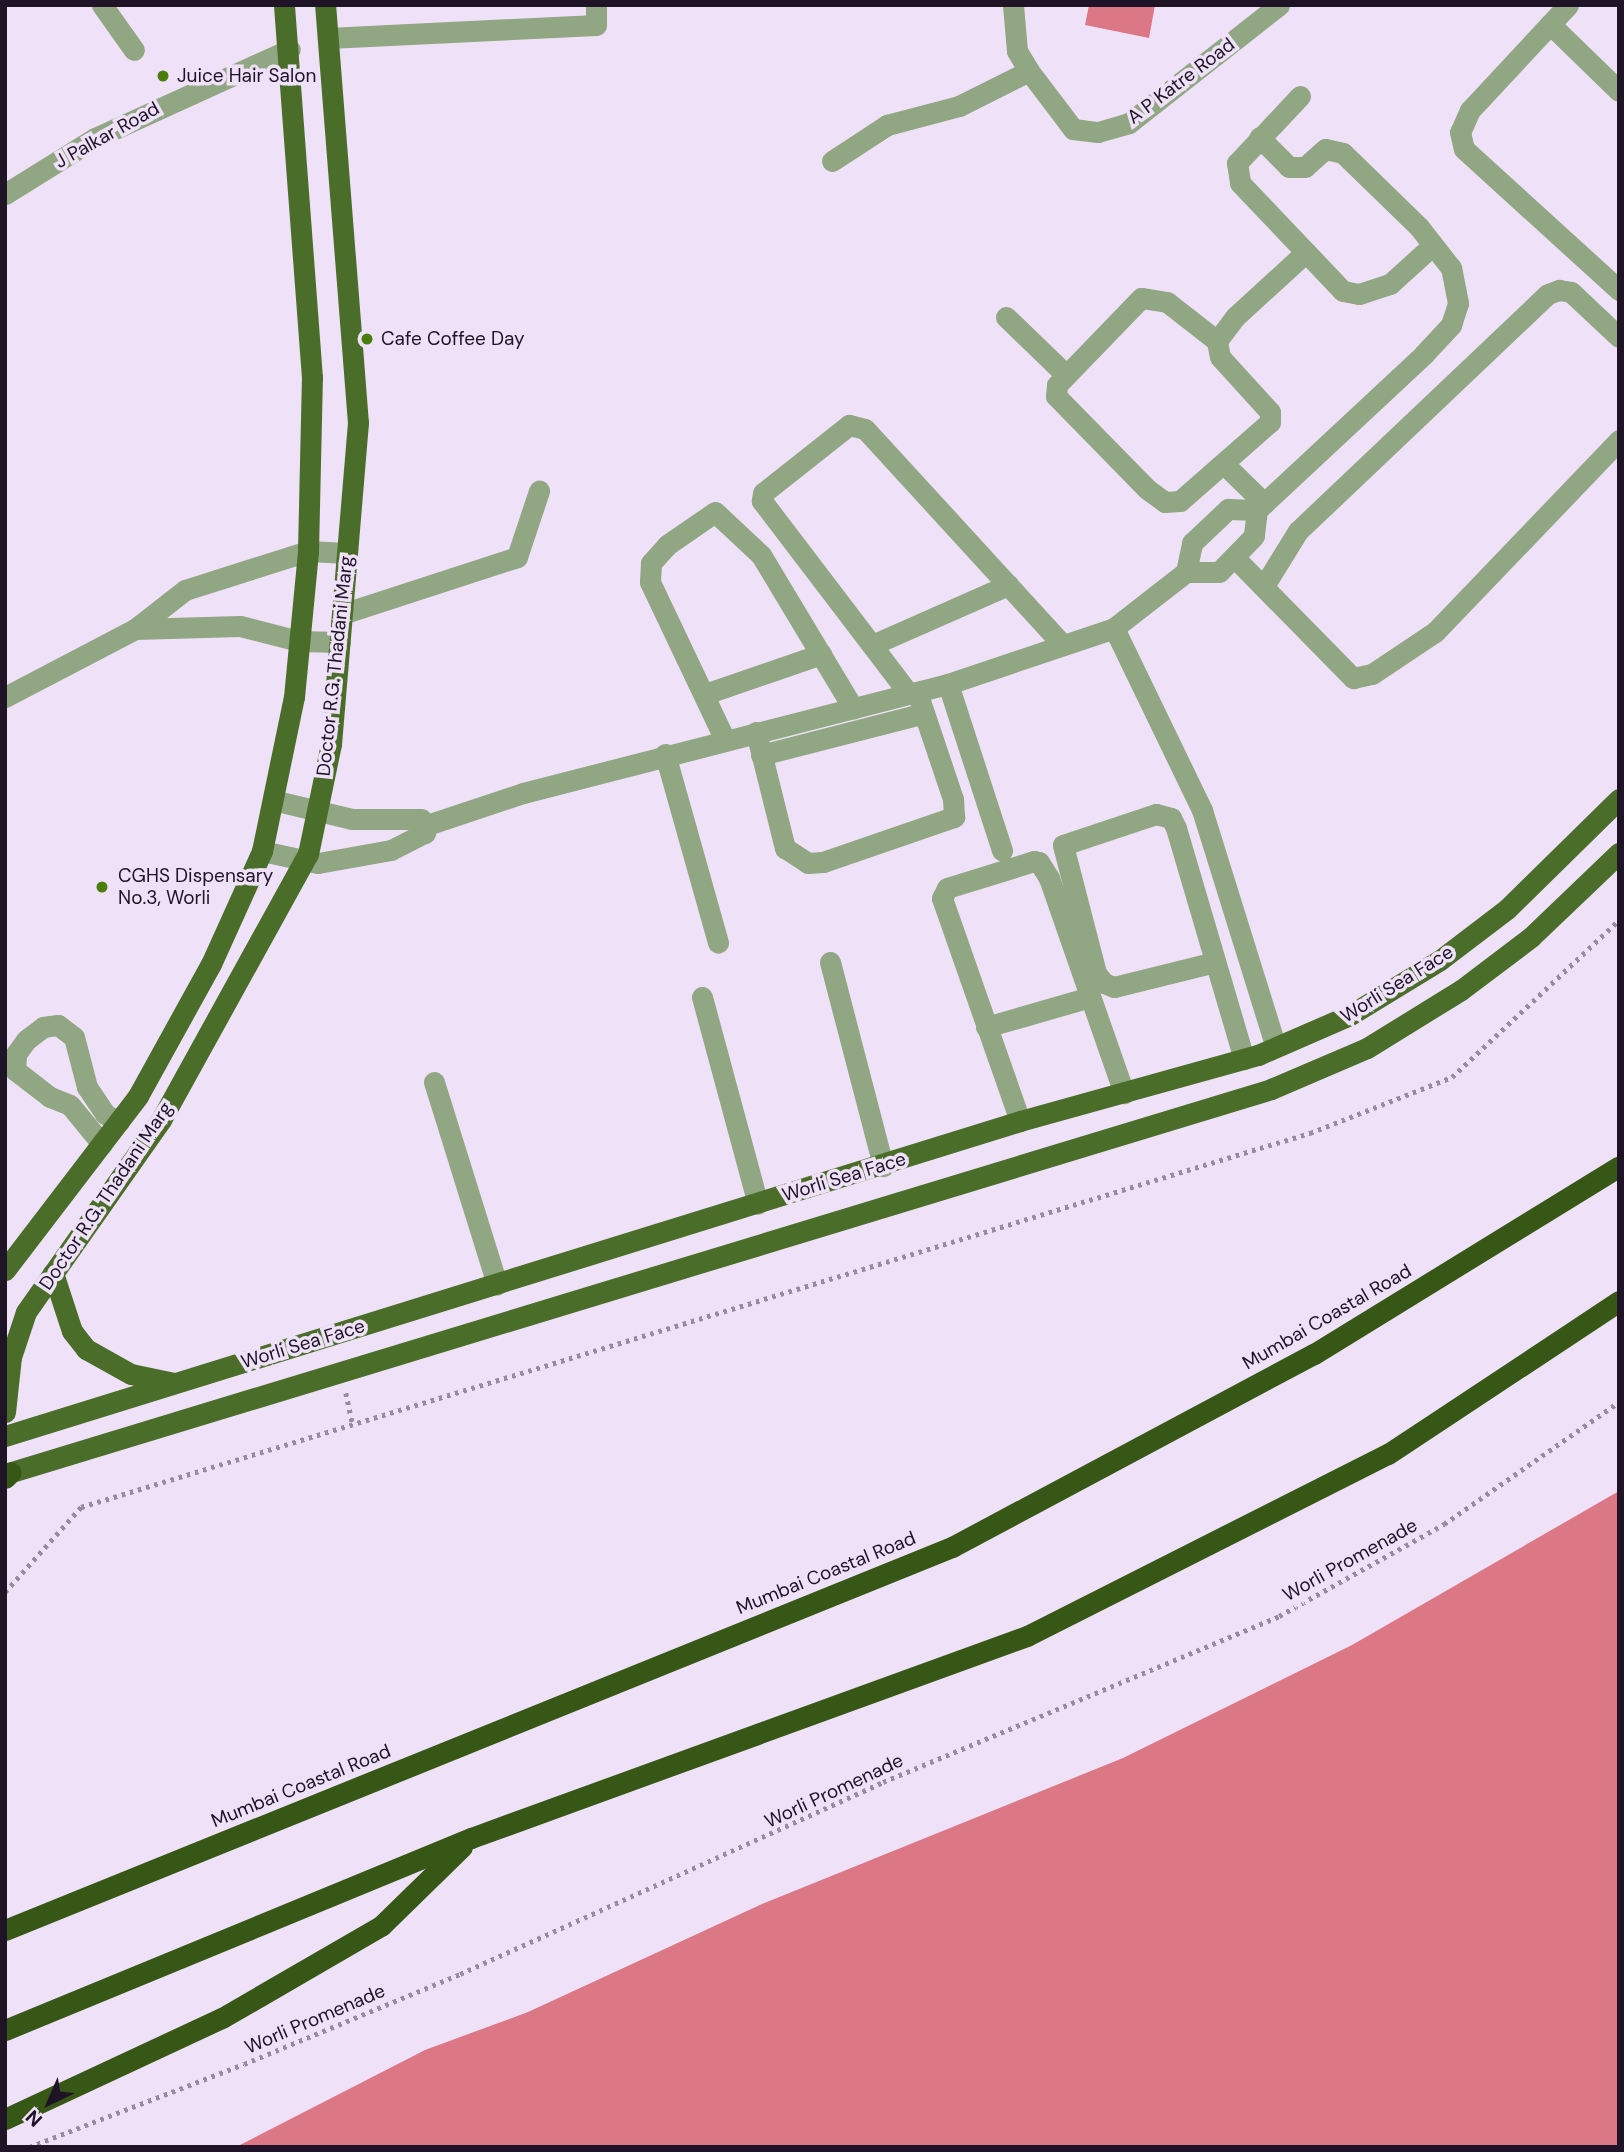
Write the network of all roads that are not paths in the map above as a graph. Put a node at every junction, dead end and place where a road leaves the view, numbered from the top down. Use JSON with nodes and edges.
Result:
{"nodes":[{"id":1,"x":102,"y":5,"type":"edge"},
{"id":2,"x":284,"y":5,"type":"edge"},
{"id":3,"x":325,"y":5,"type":"edge"},
{"id":4,"x":596,"y":5,"type":"edge"},
{"id":5,"x":1013,"y":5,"type":"edge"},
{"id":6,"x":1279,"y":5,"type":"edge"},
{"id":7,"x":1567,"y":5,"type":"edge"},
{"id":8,"x":1550,"y":24,"type":"junction"},
{"id":9,"x":328,"y":38,"type":"junction"},
{"id":10,"x":290,"y":49,"type":"junction"},
{"id":11,"x":134,"y":50,"type":"dead end"},
{"id":12,"x":1028,"y":71,"type":"junction"},
{"id":13,"x":1619,"y":91,"type":"edge"},
{"id":14,"x":1300,"y":96,"type":"dead end"},
{"id":15,"x":1259,"y":137,"type":"junction"},
{"id":16,"x":832,"y":161,"type":"dead end"},
{"id":17,"x":5,"y":194,"type":"edge"},
{"id":18,"x":1433,"y":245,"type":"junction"},
{"id":19,"x":1306,"y":251,"type":"junction"},
{"id":20,"x":1619,"y":290,"type":"edge"},
{"id":21,"x":1006,"y":317,"type":"dead end"},
{"id":22,"x":1619,"y":337,"type":"edge"},
{"id":23,"x":1217,"y":341,"type":"junction"},
{"id":24,"x":1066,"y":375,"type":"junction"},
{"id":25,"x":1619,"y":440,"type":"edge"},
{"id":26,"x":1224,"y":464,"type":"junction"},
{"id":27,"x":539,"y":491,"type":"dead end"},
{"id":28,"x":1260,"y":506,"type":"junction"},
{"id":29,"x":307,"y":551,"type":"junction"},
{"id":30,"x":347,"y":552,"type":"junction"},
{"id":31,"x":1234,"y":557,"type":"junction"},
{"id":32,"x":1186,"y":572,"type":"junction"},
{"id":33,"x":1008,"y":585,"type":"junction"},
{"id":34,"x":1264,"y":586,"type":"junction"},
{"id":35,"x":342,"y":614,"type":"junction"},
{"id":36,"x":1114,"y":628,"type":"junction"},
{"id":37,"x":135,"y":629,"type":"junction"},
{"id":38,"x":299,"y":640,"type":"junction"},
{"id":39,"x":340,"y":642,"type":"junction"},
{"id":40,"x":872,"y":645,"type":"junction"},
{"id":41,"x":1063,"y":645,"type":"junction"},
{"id":42,"x":821,"y":654,"type":"junction"},
{"id":43,"x":948,"y":684,"type":"junction"},
{"id":44,"x":913,"y":693,"type":"junction"},
{"id":45,"x":705,"y":694,"type":"junction"},
{"id":46,"x":5,"y":696,"type":"edge"},
{"id":47,"x":853,"y":708,"type":"junction"},
{"id":48,"x":924,"y":713,"type":"junction"},
{"id":49,"x":756,"y":732,"type":"junction"},
{"id":50,"x":725,"y":740,"type":"junction"},
{"id":51,"x":665,"y":754,"type":"junction"},
{"id":52,"x":761,"y":755,"type":"junction"},
{"id":53,"x":1619,"y":799,"type":"edge"},
{"id":54,"x":273,"y":800,"type":"junction"},
{"id":55,"x":317,"y":813,"type":"junction"},
{"id":56,"x":427,"y":825,"type":"junction"},
{"id":57,"x":1002,"y":850,"type":"dead end"},
{"id":58,"x":262,"y":851,"type":"junction"},
{"id":59,"x":1619,"y":853,"type":"edge"},
{"id":60,"x":305,"y":860,"type":"junction"},
{"id":61,"x":718,"y":943,"type":"dead end"},
{"id":62,"x":1215,"y":961,"type":"junction"},
{"id":63,"x":830,"y":962,"type":"dead end"},
{"id":64,"x":1090,"y":996,"type":"junction"},
{"id":65,"x":702,"y":997,"type":"dead end"},
{"id":66,"x":180,"y":1020,"type":"junction"},
{"id":67,"x":986,"y":1027,"type":"junction"},
{"id":68,"x":209,"y":1035,"type":"junction"},
{"id":69,"x":1276,"y":1047,"type":"junction"},
{"id":70,"x":1244,"y":1059,"type":"junction"},
{"id":71,"x":434,"y":1082,"type":"dead end"},
{"id":72,"x":1124,"y":1093,"type":"junction"},
{"id":73,"x":1020,"y":1121,"type":"junction"},
{"id":74,"x":119,"y":1122,"type":"junction"},
{"id":75,"x":102,"y":1144,"type":"junction"},
{"id":76,"x":883,"y":1166,"type":"junction"},
{"id":77,"x":1619,"y":1166,"type":"edge"},
{"id":78,"x":758,"y":1204,"type":"junction"},
{"id":79,"x":5,"y":1270,"type":"edge"},
{"id":80,"x":53,"y":1273,"type":"junction"},
{"id":81,"x":497,"y":1284,"type":"junction"},
{"id":82,"x":1619,"y":1301,"type":"edge"},
{"id":83,"x":176,"y":1383,"type":"junction"},
{"id":84,"x":5,"y":1412,"type":"edge"},
{"id":85,"x":5,"y":1436,"type":"edge"},
{"id":86,"x":5,"y":1449,"type":"edge"},
{"id":87,"x":7,"y":1475,"type":"edge"},
{"id":88,"x":471,"y":1838,"type":"junction"},
{"id":89,"x":5,"y":1930,"type":"edge"},
{"id":90,"x":5,"y":2030,"type":"edge"},
{"id":91,"x":5,"y":2119,"type":"edge"}],
"edges":[{"from":1,"to":11,"type":"street"},
{"from":2,"to":10,"type":"main road","name":"Doctor R.G. Thadani Marg"},
{"from":3,"to":9,"type":"main road","name":"Doctor R.G. Thadani Marg"},
{"from":4,"to":9,"type":"street"},
{"from":5,"to":12,"type":"street"},
{"from":6,"to":12,"type":"street","name":"A P Katre Road"},
{"from":7,"to":8,"type":"street"},
{"from":8,"to":13,"type":"street"},
{"from":8,"to":20,"type":"street"},
{"from":9,"to":30,"type":"main road","name":"Doctor R.G. Thadani Marg"},
{"from":10,"to":17,"type":"street","name":"J Palkar Road"},
{"from":10,"to":29,"type":"main road","name":"Doctor R.G. Thadani Marg"},
{"from":12,"to":16,"type":"street"},
{"from":14,"to":15,"type":"street"},
{"from":15,"to":18,"type":"street"},
{"from":15,"to":19,"type":"street"},
{"from":18,"to":19,"type":"street"},
{"from":18,"to":28,"type":"street"},
{"from":19,"to":23,"type":"street"},
{"from":21,"to":24,"type":"street"},
{"from":22,"to":34,"type":"street"},
{"from":23,"to":24,"type":"street"},
{"from":23,"to":26,"type":"street"},
{"from":24,"to":26,"type":"street"},
{"from":25,"to":34,"type":"street"},
{"from":26,"to":28,"type":"street"},
{"from":27,"to":35,"type":"street"},
{"from":28,"to":31,"type":"street"},
{"from":28,"to":32,"type":"street"},
{"from":29,"to":30,"type":"street"},
{"from":29,"to":37,"type":"street"},
{"from":29,"to":38,"type":"main road","name":"Doctor R.G. Thadani Marg"},
{"from":30,"to":35,"type":"main road","name":"Doctor R.G. Thadani Marg"},
{"from":31,"to":32,"type":"street"},
{"from":31,"to":34,"type":"street"},
{"from":32,"to":36,"type":"street"},
{"from":33,"to":40,"type":"street"},
{"from":33,"to":40,"type":"street"},
{"from":33,"to":41,"type":"street"},
{"from":35,"to":39,"type":"main road","name":"Doctor R.G. Thadani Marg"},
{"from":36,"to":41,"type":"street"},
{"from":36,"to":69,"type":"street"},
{"from":37,"to":38,"type":"street"},
{"from":37,"to":46,"type":"street"},
{"from":38,"to":39,"type":"street"},
{"from":38,"to":54,"type":"main road","name":"Doctor R.G. Thadani Marg"},
{"from":39,"to":55,"type":"main road","name":"Doctor R.G. Thadani Marg"},
{"from":40,"to":44,"type":"street"},
{"from":41,"to":43,"type":"street"},
{"from":42,"to":45,"type":"street"},
{"from":42,"to":45,"type":"street"},
{"from":42,"to":47,"type":"street"},
{"from":43,"to":44,"type":"street"},
{"from":43,"to":57,"type":"street"},
{"from":44,"to":47,"type":"street"},
{"from":44,"to":48,"type":"street"},
{"from":45,"to":50,"type":"street"},
{"from":47,"to":49,"type":"street"},
{"from":48,"to":52,"type":"street"},
{"from":48,"to":52,"type":"street"},
{"from":49,"to":50,"type":"street"},
{"from":49,"to":52,"type":"street"},
{"from":50,"to":51,"type":"street"},
{"from":51,"to":56,"type":"street"},
{"from":51,"to":61,"type":"street"},
{"from":53,"to":69,"type":"main road","name":"Worli Sea Face"},
{"from":54,"to":55,"type":"street"},
{"from":54,"to":58,"type":"main road","name":"Doctor R.G. Thadani Marg"},
{"from":55,"to":56,"type":"street"},
{"from":55,"to":60,"type":"main road","name":"Doctor R.G. Thadani Marg"},
{"from":56,"to":60,"type":"street"},
{"from":58,"to":60,"type":"street"},
{"from":58,"to":66,"type":"main road","name":"Doctor R.G. Thadani Marg"},
{"from":59,"to":87,"type":"main road","name":"Worli Sea Face"},
{"from":60,"to":68,"type":"main road","name":"Doctor R.G. Thadani Marg"},
{"from":62,"to":62,"type":"street"},
{"from":62,"to":70,"type":"street"},
{"from":63,"to":76,"type":"street"},
{"from":64,"to":67,"type":"street"},
{"from":64,"to":67,"type":"street"},
{"from":64,"to":72,"type":"street"},
{"from":65,"to":78,"type":"street"},
{"from":66,"to":68,"type":"main road"},
{"from":66,"to":74,"type":"main road","name":"Doctor R.G. Thadani Marg"},
{"from":67,"to":73,"type":"street"},
{"from":68,"to":80,"type":"main road","name":"Doctor R.G. Thadani Marg"},
{"from":69,"to":70,"type":"main road","name":"Worli Sea Face"},
{"from":70,"to":72,"type":"main road","name":"Worli Sea Face"},
{"from":71,"to":81,"type":"street"},
{"from":72,"to":73,"type":"main road","name":"Worli Sea Face"},
{"from":73,"to":76,"type":"main road","name":"Worli Sea Face"},
{"from":74,"to":75,"type":"main road","name":"Doctor R.G. Thadani Marg"},
{"from":74,"to":75,"type":"street"},
{"from":75,"to":79,"type":"main road","name":"Doctor R.G. Thadani Marg"},
{"from":76,"to":78,"type":"main road","name":"Worli Sea Face"},
{"from":77,"to":89,"type":"highway","name":"Mumbai Coastal Road"},
{"from":78,"to":81,"type":"main road","name":"Worli Sea Face"},
{"from":80,"to":83,"type":"main road"},
{"from":80,"to":84,"type":"main road","name":"Doctor R.G. Thadani Marg"},
{"from":81,"to":83,"type":"main road","name":"Worli Sea Face"},
{"from":82,"to":88,"type":"highway"},
{"from":83,"to":85,"type":"main road","name":"Worli Sea Face"},
{"from":86,"to":87,"type":"main road"},
{"from":88,"to":90,"type":"highway"},
{"from":88,"to":91,"type":"highway"}]}
